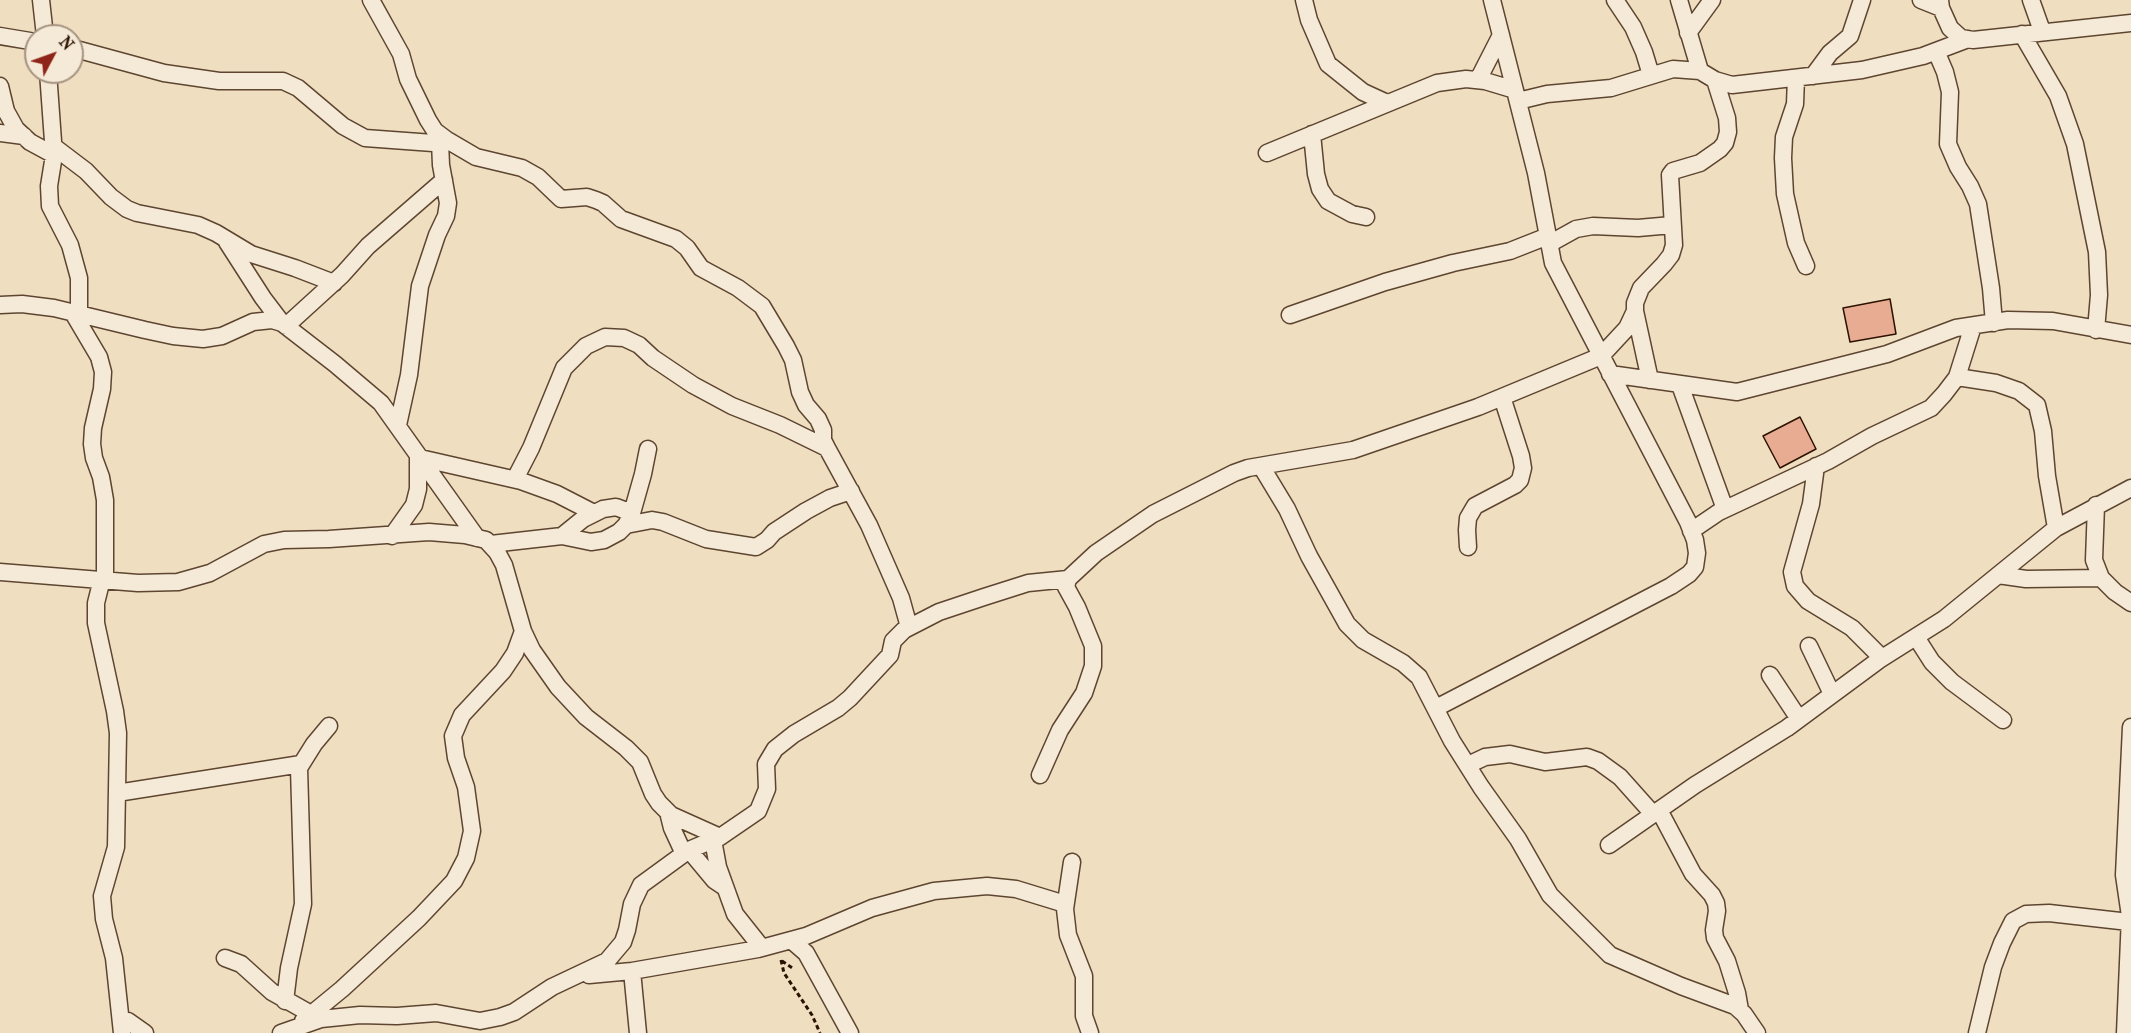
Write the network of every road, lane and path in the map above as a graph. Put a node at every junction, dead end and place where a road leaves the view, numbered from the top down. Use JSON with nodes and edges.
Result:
{"nodes":[{"id":1,"x":41,"y":0,"type":"edge"},
{"id":2,"x":371,"y":0,"type":"edge"},
{"id":3,"x":1304,"y":0,"type":"edge"},
{"id":4,"x":1492,"y":0,"type":"edge"},
{"id":5,"x":1616,"y":0,"type":"edge"},
{"id":6,"x":1679,"y":0,"type":"edge"},
{"id":7,"x":1712,"y":0,"type":"edge"},
{"id":8,"x":1862,"y":0,"type":"edge"},
{"id":9,"x":1921,"y":0,"type":"edge"},
{"id":10,"x":2031,"y":0,"type":"edge"},
{"id":11,"x":1940,"y":4,"type":"edge"},
{"id":12,"x":2131,"y":23,"type":"edge"},
{"id":13,"x":44,"y":24,"type":"edge"},
{"id":14,"x":2042,"y":31,"type":"junction"},
{"id":15,"x":1688,"y":33,"type":"junction"},
{"id":16,"x":1501,"y":34,"type":"junction"},
{"id":17,"x":2022,"y":34,"type":"junction"},
{"id":18,"x":0,"y":36,"type":"edge"},
{"id":19,"x":1968,"y":39,"type":"junction"},
{"id":20,"x":24,"y":40,"type":"edge"},
{"id":21,"x":84,"y":51,"type":"edge"},
{"id":22,"x":1936,"y":51,"type":"junction"},
{"id":23,"x":1700,"y":71,"type":"junction"},
{"id":24,"x":1651,"y":75,"type":"junction"},
{"id":25,"x":1805,"y":77,"type":"junction"},
{"id":26,"x":1715,"y":80,"type":"junction"},
{"id":27,"x":1478,"y":81,"type":"junction"},
{"id":28,"x":48,"y":84,"type":"edge"},
{"id":29,"x":0,"y":86,"type":"edge"},
{"id":30,"x":1516,"y":96,"type":"junction"},
{"id":31,"x":1387,"y":103,"type":"junction"},
{"id":32,"x":0,"y":133,"type":"edge"},
{"id":33,"x":1312,"y":134,"type":"junction"},
{"id":34,"x":24,"y":136,"type":"junction"},
{"id":35,"x":445,"y":142,"type":"junction"},
{"id":36,"x":54,"y":150,"type":"junction"},
{"id":37,"x":1267,"y":153,"type":"dead end"},
{"id":38,"x":444,"y":180,"type":"junction"},
{"id":39,"x":1365,"y":216,"type":"dead end"},
{"id":40,"x":1672,"y":225,"type":"junction"},
{"id":41,"x":224,"y":237,"type":"junction"},
{"id":42,"x":1549,"y":240,"type":"junction"},
{"id":43,"x":1806,"y":266,"type":"dead end"},
{"id":44,"x":334,"y":283,"type":"junction"},
{"id":45,"x":0,"y":305,"type":"edge"},
{"id":46,"x":1635,"y":311,"type":"junction"},
{"id":47,"x":76,"y":314,"type":"junction"},
{"id":48,"x":1290,"y":315,"type":"dead end"},
{"id":49,"x":1994,"y":322,"type":"junction"},
{"id":50,"x":284,"y":324,"type":"junction"},
{"id":51,"x":1973,"y":326,"type":"junction"},
{"id":52,"x":2096,"y":330,"type":"junction"},
{"id":53,"x":2131,"y":335,"type":"edge"},
{"id":54,"x":1601,"y":356,"type":"junction"},
{"id":55,"x":1611,"y":374,"type":"junction"},
{"id":56,"x":1957,"y":377,"type":"junction"},
{"id":57,"x":1650,"y":380,"type":"junction"},
{"id":58,"x":1680,"y":385,"type":"junction"},
{"id":59,"x":1502,"y":397,"type":"junction"},
{"id":60,"x":398,"y":425,"type":"junction"},
{"id":61,"x":648,"y":448,"type":"dead end"},
{"id":62,"x":827,"y":448,"type":"junction"},
{"id":63,"x":419,"y":456,"type":"junction"},
{"id":64,"x":1261,"y":466,"type":"junction"},
{"id":65,"x":1816,"y":466,"type":"junction"},
{"id":66,"x":515,"y":479,"type":"junction"},
{"id":67,"x":2131,"y":488,"type":"edge"},
{"id":68,"x":851,"y":491,"type":"junction"},
{"id":69,"x":2096,"y":505,"type":"junction"},
{"id":70,"x":1725,"y":509,"type":"junction"},
{"id":71,"x":594,"y":513,"type":"junction"},
{"id":72,"x":629,"y":519,"type":"junction"},
{"id":73,"x":2056,"y":528,"type":"junction"},
{"id":74,"x":1691,"y":531,"type":"junction"},
{"id":75,"x":392,"y":536,"type":"junction"},
{"id":76,"x":562,"y":536,"type":"junction"},
{"id":77,"x":484,"y":541,"type":"junction"},
{"id":78,"x":1468,"y":547,"type":"dead end"},
{"id":79,"x":0,"y":572,"type":"edge"},
{"id":80,"x":1998,"y":575,"type":"junction"},
{"id":81,"x":2101,"y":578,"type":"junction"},
{"id":82,"x":1068,"y":579,"type":"junction"},
{"id":83,"x":104,"y":580,"type":"junction"},
{"id":84,"x":2131,"y":603,"type":"edge"},
{"id":85,"x":909,"y":627,"type":"junction"},
{"id":86,"x":523,"y":632,"type":"junction"},
{"id":87,"x":1916,"y":637,"type":"junction"},
{"id":88,"x":1809,"y":646,"type":"dead end"},
{"id":89,"x":1882,"y":658,"type":"junction"},
{"id":90,"x":1770,"y":675,"type":"dead end"},
{"id":91,"x":1832,"y":694,"type":"junction"},
{"id":92,"x":1436,"y":708,"type":"junction"},
{"id":93,"x":1799,"y":719,"type":"junction"},
{"id":94,"x":2003,"y":720,"type":"dead end"},
{"id":95,"x":329,"y":726,"type":"dead end"},
{"id":96,"x":2131,"y":727,"type":"edge"},
{"id":97,"x":301,"y":764,"type":"junction"},
{"id":98,"x":1468,"y":765,"type":"junction"},
{"id":99,"x":1040,"y":775,"type":"dead end"},
{"id":100,"x":117,"y":793,"type":"junction"},
{"id":101,"x":2129,"y":809,"type":"edge"},
{"id":102,"x":668,"y":812,"type":"junction"},
{"id":103,"x":1656,"y":812,"type":"junction"},
{"id":104,"x":717,"y":838,"type":"junction"},
{"id":105,"x":1610,"y":845,"type":"dead end"},
{"id":106,"x":686,"y":852,"type":"junction"},
{"id":107,"x":1072,"y":862,"type":"dead end"},
{"id":108,"x":724,"y":886,"type":"junction"},
{"id":109,"x":1065,"y":904,"type":"junction"},
{"id":110,"x":2130,"y":918,"type":"edge"},
{"id":111,"x":791,"y":940,"type":"junction"},
{"id":112,"x":762,"y":948,"type":"junction"},
{"id":113,"x":225,"y":958,"type":"dead end"},
{"id":114,"x":781,"y":960,"type":"dead end"},
{"id":115,"x":632,"y":971,"type":"junction"},
{"id":116,"x":579,"y":976,"type":"junction"},
{"id":117,"x":285,"y":1001,"type":"junction"},
{"id":118,"x":1740,"y":1010,"type":"junction"},
{"id":119,"x":311,"y":1014,"type":"junction"},
{"id":120,"x":500,"y":1017,"type":"junction"},
{"id":121,"x":122,"y":1027,"type":"edge"},
{"id":122,"x":288,"y":1031,"type":"edge"},
{"id":123,"x":145,"y":1033,"type":"edge"},
{"id":124,"x":493,"y":1033,"type":"edge"},
{"id":125,"x":638,"y":1033,"type":"edge"},
{"id":126,"x":820,"y":1033,"type":"edge"},
{"id":127,"x":850,"y":1033,"type":"edge"},
{"id":128,"x":1090,"y":1033,"type":"edge"},
{"id":129,"x":1757,"y":1033,"type":"edge"},
{"id":130,"x":1977,"y":1033,"type":"edge"},
{"id":131,"x":2126,"y":1033,"type":"edge"}],
"edges":[{"from":1,"to":13,"type":"street"},
{"from":2,"to":35,"type":"street"},
{"from":3,"to":31,"type":"street"},
{"from":4,"to":16,"type":"street"},
{"from":5,"to":24,"type":"street"},
{"from":6,"to":15,"type":"street"},
{"from":7,"to":15,"type":"street"},
{"from":8,"to":25,"type":"street"},
{"from":9,"to":11,"type":"street"},
{"from":10,"to":14,"type":"street"},
{"from":11,"to":19,"type":"street"},
{"from":12,"to":14,"type":"street"},
{"from":14,"to":17,"type":"street"},
{"from":15,"to":23,"type":"street"},
{"from":16,"to":27,"type":"street"},
{"from":16,"to":30,"type":"street"},
{"from":17,"to":19,"type":"street"},
{"from":17,"to":52,"type":"street"},
{"from":18,"to":20,"type":"street"},
{"from":19,"to":22,"type":"street"},
{"from":21,"to":35,"type":"street"},
{"from":22,"to":25,"type":"street"},
{"from":22,"to":49,"type":"street"},
{"from":23,"to":24,"type":"street"},
{"from":23,"to":26,"type":"street"},
{"from":24,"to":30,"type":"street"},
{"from":25,"to":26,"type":"street"},
{"from":25,"to":43,"type":"street"},
{"from":26,"to":40,"type":"street"},
{"from":27,"to":30,"type":"street"},
{"from":27,"to":31,"type":"street"},
{"from":28,"to":36,"type":"street"},
{"from":29,"to":34,"type":"street"},
{"from":30,"to":42,"type":"street"},
{"from":31,"to":33,"type":"street"},
{"from":32,"to":34,"type":"street"},
{"from":33,"to":37,"type":"street"},
{"from":33,"to":39,"type":"street"},
{"from":34,"to":36,"type":"street"},
{"from":35,"to":38,"type":"street"},
{"from":35,"to":62,"type":"street"},
{"from":36,"to":41,"type":"street"},
{"from":36,"to":47,"type":"street"},
{"from":38,"to":44,"type":"street"},
{"from":38,"to":60,"type":"street"},
{"from":40,"to":42,"type":"street"},
{"from":40,"to":46,"type":"street"},
{"from":41,"to":44,"type":"street"},
{"from":41,"to":50,"type":"street"},
{"from":42,"to":48,"type":"street"},
{"from":42,"to":54,"type":"street"},
{"from":44,"to":50,"type":"street"},
{"from":45,"to":47,"type":"street"},
{"from":46,"to":54,"type":"street"},
{"from":46,"to":57,"type":"street"},
{"from":47,"to":50,"type":"street"},
{"from":47,"to":83,"type":"street"},
{"from":49,"to":51,"type":"street"},
{"from":49,"to":52,"type":"street"},
{"from":50,"to":60,"type":"street"},
{"from":51,"to":56,"type":"street"},
{"from":51,"to":58,"type":"street"},
{"from":52,"to":53,"type":"street"},
{"from":54,"to":55,"type":"street"},
{"from":54,"to":59,"type":"street"},
{"from":55,"to":57,"type":"street"},
{"from":55,"to":74,"type":"street"},
{"from":56,"to":65,"type":"street"},
{"from":56,"to":73,"type":"street"},
{"from":57,"to":58,"type":"street"},
{"from":58,"to":70,"type":"street"},
{"from":59,"to":64,"type":"street"},
{"from":59,"to":78,"type":"street"},
{"from":60,"to":63,"type":"street"},
{"from":61,"to":72,"type":"street"},
{"from":62,"to":66,"type":"street"},
{"from":62,"to":68,"type":"street"},
{"from":63,"to":66,"type":"street"},
{"from":63,"to":75,"type":"street"},
{"from":63,"to":77,"type":"street"},
{"from":64,"to":82,"type":"street"},
{"from":64,"to":92,"type":"street"},
{"from":65,"to":70,"type":"street"},
{"from":65,"to":89,"type":"street"},
{"from":66,"to":71,"type":"street"},
{"from":67,"to":69,"type":"street"},
{"from":68,"to":72,"type":"street"},
{"from":68,"to":85,"type":"street"},
{"from":69,"to":73,"type":"street"},
{"from":69,"to":81,"type":"street"},
{"from":70,"to":74,"type":"street"},
{"from":71,"to":72,"type":"street"},
{"from":71,"to":76,"type":"street"},
{"from":72,"to":76,"type":"street"},
{"from":73,"to":80,"type":"street"},
{"from":74,"to":92,"type":"street"},
{"from":75,"to":77,"type":"street"},
{"from":75,"to":83,"type":"street"},
{"from":76,"to":77,"type":"street"},
{"from":77,"to":86,"type":"street"},
{"from":79,"to":83,"type":"street"},
{"from":80,"to":81,"type":"street"},
{"from":80,"to":87,"type":"street"},
{"from":81,"to":84,"type":"street"},
{"from":82,"to":85,"type":"street"},
{"from":82,"to":99,"type":"street"},
{"from":83,"to":100,"type":"street"},
{"from":85,"to":104,"type":"street"},
{"from":86,"to":102,"type":"street"},
{"from":86,"to":119,"type":"street"},
{"from":87,"to":89,"type":"street"},
{"from":87,"to":94,"type":"street"},
{"from":88,"to":91,"type":"street"},
{"from":89,"to":91,"type":"street"},
{"from":90,"to":93,"type":"street"},
{"from":91,"to":93,"type":"street"},
{"from":92,"to":98,"type":"street"},
{"from":93,"to":103,"type":"street"},
{"from":95,"to":97,"type":"street"},
{"from":96,"to":101,"type":"street"},
{"from":97,"to":100,"type":"street"},
{"from":97,"to":117,"type":"street"},
{"from":98,"to":103,"type":"street"},
{"from":98,"to":118,"type":"street"},
{"from":100,"to":121,"type":"street"},
{"from":101,"to":110,"type":"street"},
{"from":102,"to":104,"type":"street"},
{"from":102,"to":106,"type":"street"},
{"from":103,"to":105,"type":"street"},
{"from":103,"to":118,"type":"street"},
{"from":104,"to":106,"type":"street"},
{"from":104,"to":108,"type":"street"},
{"from":106,"to":108,"type":"street"},
{"from":106,"to":116,"type":"street"},
{"from":107,"to":109,"type":"street"},
{"from":108,"to":112,"type":"street"},
{"from":109,"to":111,"type":"street"},
{"from":109,"to":128,"type":"street"},
{"from":110,"to":130,"type":"street"},
{"from":110,"to":131,"type":"street"},
{"from":111,"to":112,"type":"street"},
{"from":111,"to":127,"type":"street"},
{"from":112,"to":115,"type":"street"},
{"from":113,"to":117,"type":"street"},
{"from":114,"to":126,"type":"path"},
{"from":115,"to":116,"type":"street"},
{"from":115,"to":125,"type":"street"},
{"from":116,"to":120,"type":"street"},
{"from":117,"to":119,"type":"street"},
{"from":118,"to":129,"type":"street"},
{"from":119,"to":122,"type":"street"},
{"from":120,"to":122,"type":"street"},
{"from":120,"to":124,"type":"street"},
{"from":121,"to":123,"type":"street"}]}
